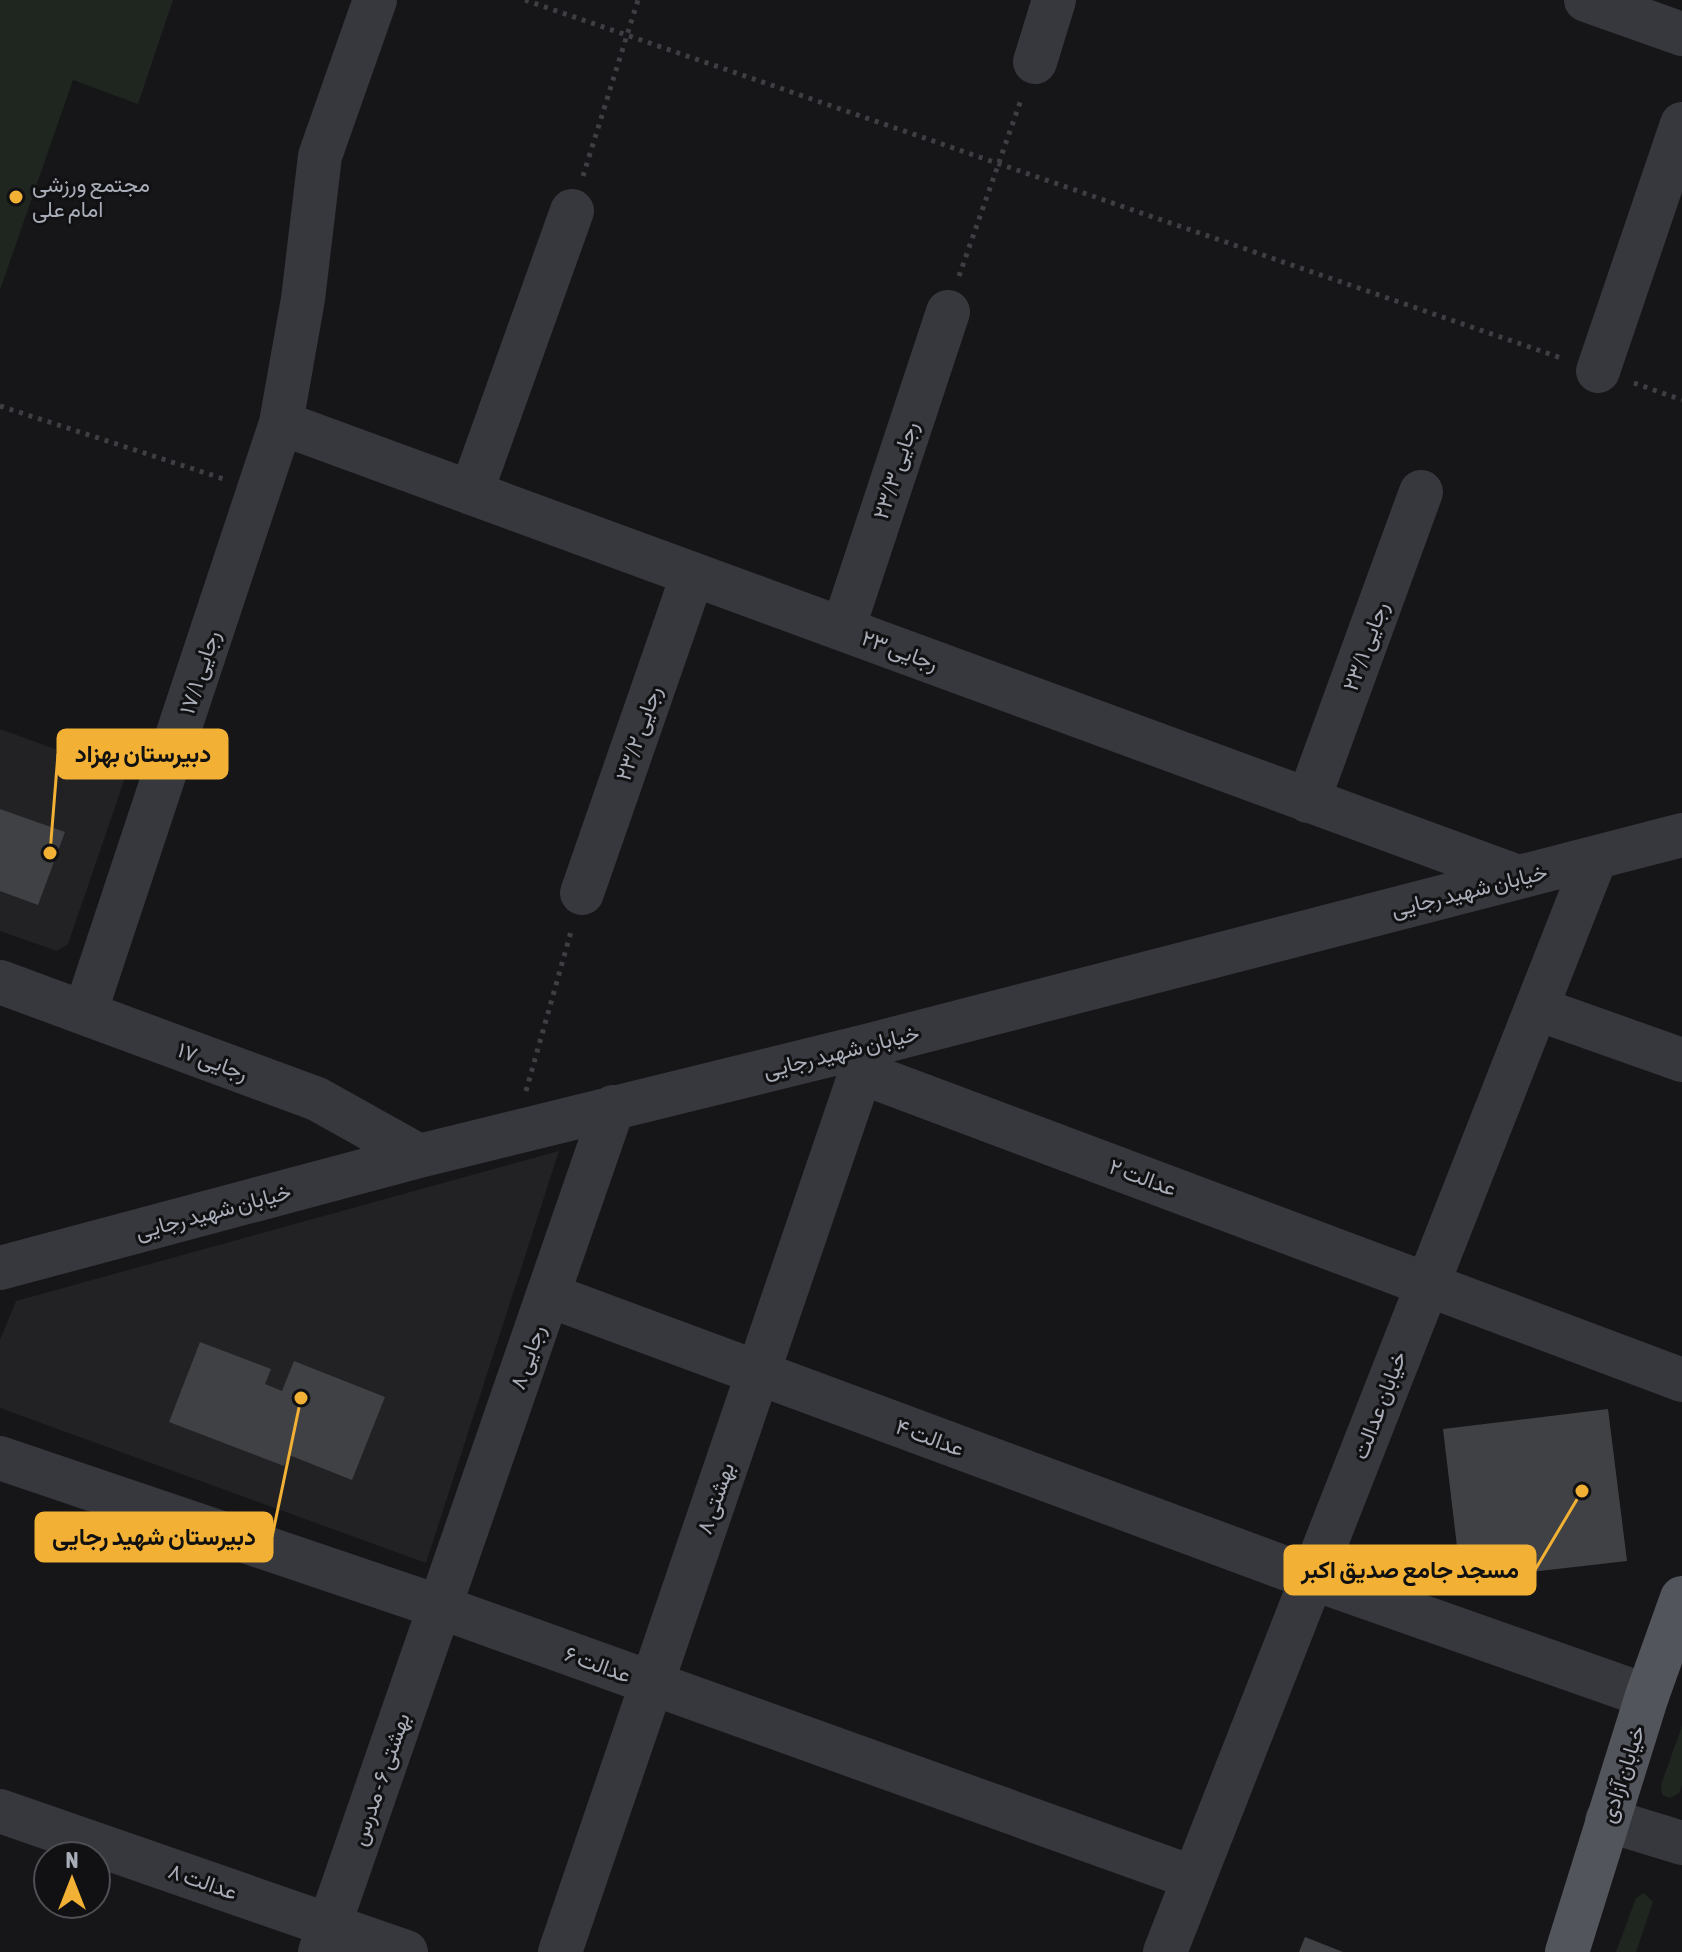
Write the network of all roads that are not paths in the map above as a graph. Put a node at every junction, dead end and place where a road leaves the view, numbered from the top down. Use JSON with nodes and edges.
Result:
{"nodes":[{"id":1,"x":375,"y":0,"type":"edge"},
{"id":2,"x":1054,"y":0,"type":"edge"},
{"id":3,"x":1586,"y":0,"type":"edge"},
{"id":4,"x":1682,"y":34,"type":"edge"},
{"id":5,"x":1035,"y":62,"type":"road end"},
{"id":6,"x":1682,"y":124,"type":"edge"},
{"id":7,"x":572,"y":211,"type":"road end"},
{"id":8,"x":948,"y":312,"type":"road end"},
{"id":9,"x":1598,"y":371,"type":"road end"},
{"id":10,"x":281,"y":423,"type":"junction"},
{"id":11,"x":1421,"y":492,"type":"dead end"},
{"id":12,"x":471,"y":493,"type":"junction"},
{"id":13,"x":693,"y":574,"type":"junction"},
{"id":14,"x":843,"y":629,"type":"junction"},
{"id":15,"x":1308,"y":801,"type":"junction"},
{"id":16,"x":1682,"y":835,"type":"edge"},
{"id":17,"x":1595,"y":859,"type":"junction"},
{"id":18,"x":1518,"y":877,"type":"junction"},
{"id":19,"x":582,"y":893,"type":"road end"},
{"id":20,"x":0,"y":982,"type":"edge"},
{"id":21,"x":1538,"y":1009,"type":"junction"},
{"id":22,"x":85,"y":1013,"type":"junction"},
{"id":23,"x":865,"y":1058,"type":"junction"},
{"id":24,"x":1682,"y":1060,"type":"edge"},
{"id":25,"x":613,"y":1107,"type":"junction"},
{"id":26,"x":419,"y":1156,"type":"junction"},
{"id":27,"x":0,"y":1268,"type":"edge"},
{"id":28,"x":1427,"y":1283,"type":"junction"},
{"id":29,"x":548,"y":1295,"type":"junction"},
{"id":30,"x":758,"y":1373,"type":"junction"},
{"id":31,"x":1682,"y":1380,"type":"edge"},
{"id":32,"x":0,"y":1458,"type":"edge"},
{"id":33,"x":1312,"y":1578,"type":"junction"},
{"id":34,"x":1682,"y":1598,"type":"edge"},
{"id":35,"x":440,"y":1607,"type":"junction"},
{"id":36,"x":652,"y":1683,"type":"junction"},
{"id":37,"x":1647,"y":1696,"type":"junction"},
{"id":38,"x":0,"y":1811,"type":"edge"},
{"id":39,"x":1607,"y":1820,"type":"junction"},
{"id":40,"x":1682,"y":1843,"type":"edge"},
{"id":41,"x":1194,"y":1878,"type":"junction"},
{"id":42,"x":325,"y":1939,"type":"edge"},
{"id":43,"x":406,"y":1952,"type":"edge"},
{"id":44,"x":560,"y":1952,"type":"edge"},
{"id":45,"x":1165,"y":1952,"type":"edge"},
{"id":46,"x":1567,"y":1952,"type":"edge"}],
"edges":[{"from":1,"to":10,"type":"street","name":"رجایی ۱۷/۱"},
{"from":2,"to":5,"type":"street"},
{"from":3,"to":4,"type":"street"},
{"from":6,"to":9,"type":"street"},
{"from":7,"to":12,"type":"street"},
{"from":8,"to":14,"type":"street","name":"رجایی ۲۳/۳"},
{"from":10,"to":12,"type":"street","name":"رجایی ۲۳"},
{"from":10,"to":22,"type":"street","name":"رجایی ۱۷/۱"},
{"from":11,"to":15,"type":"street","name":"رجایی ۲۳/۱"},
{"from":12,"to":13,"type":"street","name":"رجایی ۲۳"},
{"from":13,"to":14,"type":"street","name":"رجایی ۲۳"},
{"from":13,"to":19,"type":"street","name":"رجایی ۲۳/۲"},
{"from":14,"to":15,"type":"street","name":"رجایی ۲۳"},
{"from":15,"to":18,"type":"street","name":"رجایی ۲۳"},
{"from":16,"to":17,"type":"street","name":"خیابان شهید رجایی"},
{"from":17,"to":18,"type":"street","name":"خیابان شهید رجایی"},
{"from":17,"to":21,"type":"street","name":"خیابان عدالت"},
{"from":18,"to":23,"type":"street","name":"خیابان شهید رجایی"},
{"from":20,"to":22,"type":"street","name":"رجایی ۱۷"},
{"from":21,"to":24,"type":"street"},
{"from":21,"to":28,"type":"street","name":"خیابان عدالت"},
{"from":22,"to":26,"type":"street","name":"رجایی ۱۷"},
{"from":23,"to":25,"type":"street","name":"خیابان شهید رجایی"},
{"from":23,"to":28,"type":"street","name":"عدالت ۲"},
{"from":23,"to":30,"type":"street","name":"بهشتی ۸"},
{"from":25,"to":26,"type":"street","name":"خیابان شهید رجایی"},
{"from":25,"to":29,"type":"street","name":"رجایی ۸"},
{"from":26,"to":27,"type":"street","name":"خیابان شهید رجایی"},
{"from":28,"to":31,"type":"street","name":"عدالت ۲"},
{"from":28,"to":33,"type":"street","name":"خیابان عدالت"},
{"from":29,"to":30,"type":"street","name":"عدالت ۴"},
{"from":29,"to":35,"type":"street","name":"رجایی ۸"},
{"from":30,"to":33,"type":"street","name":"عدالت ۴"},
{"from":30,"to":36,"type":"street","name":"بهشتی ۸"},
{"from":32,"to":35,"type":"street","name":"عدالت ۶"},
{"from":33,"to":37,"type":"street","name":"عدالت ۴"},
{"from":33,"to":41,"type":"street","name":"خیابان عدالت"},
{"from":34,"to":37,"type":"main road","name":"خیابان آزادی"},
{"from":35,"to":36,"type":"street","name":"عدالت ۶"},
{"from":35,"to":42,"type":"street","name":"بهشتی ۶ - مدرس"},
{"from":36,"to":41,"type":"street","name":"عدالت ۶"},
{"from":36,"to":44,"type":"street","name":"بهشتی ۸"},
{"from":37,"to":39,"type":"main road","name":"خیابان آزادی"},
{"from":38,"to":42,"type":"street","name":"عدالت ۸"},
{"from":39,"to":40,"type":"street"},
{"from":39,"to":46,"type":"main road","name":"خیابان آزادی"},
{"from":41,"to":45,"type":"street","name":"خیابان عدالت"},
{"from":42,"to":43,"type":"street","name":"عدالت ۸"}]}
